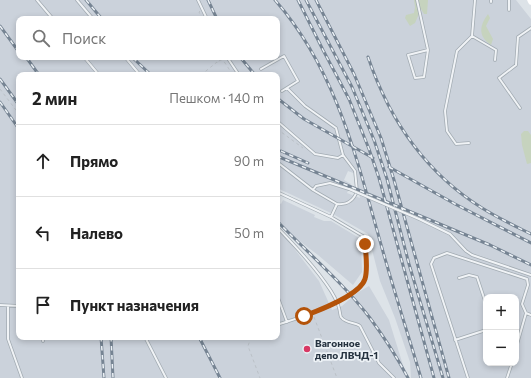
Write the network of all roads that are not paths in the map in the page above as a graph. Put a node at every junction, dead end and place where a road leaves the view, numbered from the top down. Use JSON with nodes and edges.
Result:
{"nodes":[{"id":1,"x":37,"y":0,"type":"edge"},
{"id":2,"x":77,"y":0,"type":"edge"},
{"id":3,"x":198,"y":0,"type":"edge"},
{"id":4,"x":417,"y":0,"type":"edge"},
{"id":5,"x":475,"y":0,"type":"edge"},
{"id":6,"x":509,"y":0,"type":"edge"},
{"id":7,"x":509,"y":10,"type":"dead end"},
{"id":8,"x":50,"y":16,"type":"edge"},
{"id":9,"x":90,"y":16,"type":"edge"},
{"id":10,"x":206,"y":16,"type":"edge"},
{"id":11,"x":531,"y":28,"type":"edge"},
{"id":12,"x":472,"y":36,"type":"junction"},
{"id":13,"x":428,"y":50,"type":"junction"},
{"id":14,"x":280,"y":58,"type":"edge"},
{"id":15,"x":86,"y":60,"type":"edge"},
{"id":16,"x":128,"y":60,"type":"edge"},
{"id":17,"x":229,"y":60,"type":"edge"},
{"id":18,"x":277,"y":60,"type":"edge"},
{"id":19,"x":495,"y":60,"type":"dead end"},
{"id":20,"x":261,"y":69,"type":"dead end"},
{"id":21,"x":96,"y":72,"type":"edge"},
{"id":22,"x":138,"y":72,"type":"edge"},
{"id":23,"x":237,"y":72,"type":"edge"},
{"id":24,"x":287,"y":88,"type":"junction"},
{"id":25,"x":282,"y":91,"type":"dead end"},
{"id":26,"x":520,"y":108,"type":"dead end"},
{"id":27,"x":280,"y":124,"type":"edge"},
{"id":28,"x":469,"y":143,"type":"dead end"},
{"id":29,"x":343,"y":155,"type":"junction"},
{"id":30,"x":280,"y":164,"type":"edge"},
{"id":31,"x":313,"y":190,"type":"junction"},
{"id":32,"x":280,"y":193,"type":"edge"},
{"id":33,"x":337,"y":204,"type":"junction"},
{"id":34,"x":331,"y":217,"type":"junction"},
{"id":35,"x":280,"y":230,"type":"edge"},
{"id":36,"x":531,"y":275,"type":"edge"},
{"id":37,"x":459,"y":278,"type":"dead end"},
{"id":38,"x":483,"y":295,"type":"edge"},
{"id":39,"x":336,"y":302,"type":"junction"},
{"id":40,"x":280,"y":303,"type":"edge"},
{"id":41,"x":0,"y":306,"type":"edge"},
{"id":42,"x":8,"y":306,"type":"junction"},
{"id":43,"x":16,"y":306,"type":"edge"},
{"id":44,"x":526,"y":313,"type":"junction"},
{"id":45,"x":531,"y":315,"type":"edge"},
{"id":46,"x":287,"y":322,"type":"junction"},
{"id":47,"x":280,"y":324,"type":"edge"},
{"id":48,"x":483,"y":331,"type":"edge"},
{"id":49,"x":519,"y":338,"type":"edge"},
{"id":50,"x":147,"y":340,"type":"edge"},
{"id":51,"x":455,"y":340,"type":"junction"},
{"id":52,"x":511,"y":366,"type":"edge"},
{"id":53,"x":22,"y":378,"type":"edge"},
{"id":54,"x":166,"y":378,"type":"edge"},
{"id":55,"x":394,"y":378,"type":"edge"},
{"id":56,"x":468,"y":378,"type":"edge"},
{"id":57,"x":507,"y":378,"type":"edge"}],
"edges":[{"from":1,"to":8,"type":"lane"},
{"from":2,"to":9,"type":"lane"},
{"from":3,"to":10,"type":"lane"},
{"from":4,"to":13,"type":"lane"},
{"from":5,"to":12,"type":"lane"},
{"from":6,"to":7,"type":"lane"},
{"from":11,"to":26,"type":"lane"},
{"from":12,"to":19,"type":"lane"},
{"from":12,"to":28,"type":"lane"},
{"from":13,"to":13,"type":"lane"},
{"from":14,"to":24,"type":"lane"},
{"from":15,"to":21,"type":"lane"},
{"from":16,"to":22,"type":"lane"},
{"from":17,"to":23,"type":"lane"},
{"from":18,"to":20,"type":"lane"},
{"from":24,"to":25,"type":"lane"},
{"from":24,"to":29,"type":"lane"},
{"from":27,"to":29,"type":"lane"},
{"from":29,"to":33,"type":"lane"},
{"from":30,"to":31,"type":"lane"},
{"from":31,"to":33,"type":"lane"},
{"from":31,"to":36,"type":"lane","bridge":true},
{"from":32,"to":34,"type":"lane"},
{"from":33,"to":34,"type":"lane"},
{"from":34,"to":39,"type":"lane"},
{"from":35,"to":39,"type":"lane"},
{"from":37,"to":38,"type":"lane"},
{"from":39,"to":46,"type":"lane"},
{"from":39,"to":55,"type":"lane"},
{"from":40,"to":46,"type":"lane"},
{"from":41,"to":42,"type":"lane"},
{"from":42,"to":43,"type":"lane"},
{"from":42,"to":53,"type":"lane"},
{"from":44,"to":45,"type":"lane"},
{"from":44,"to":49,"type":"lane"},
{"from":44,"to":51,"type":"lane"},
{"from":46,"to":47,"type":"lane"},
{"from":48,"to":51,"type":"lane"},
{"from":50,"to":54,"type":"lane"},
{"from":51,"to":56,"type":"lane"},
{"from":52,"to":57,"type":"lane"}]}
